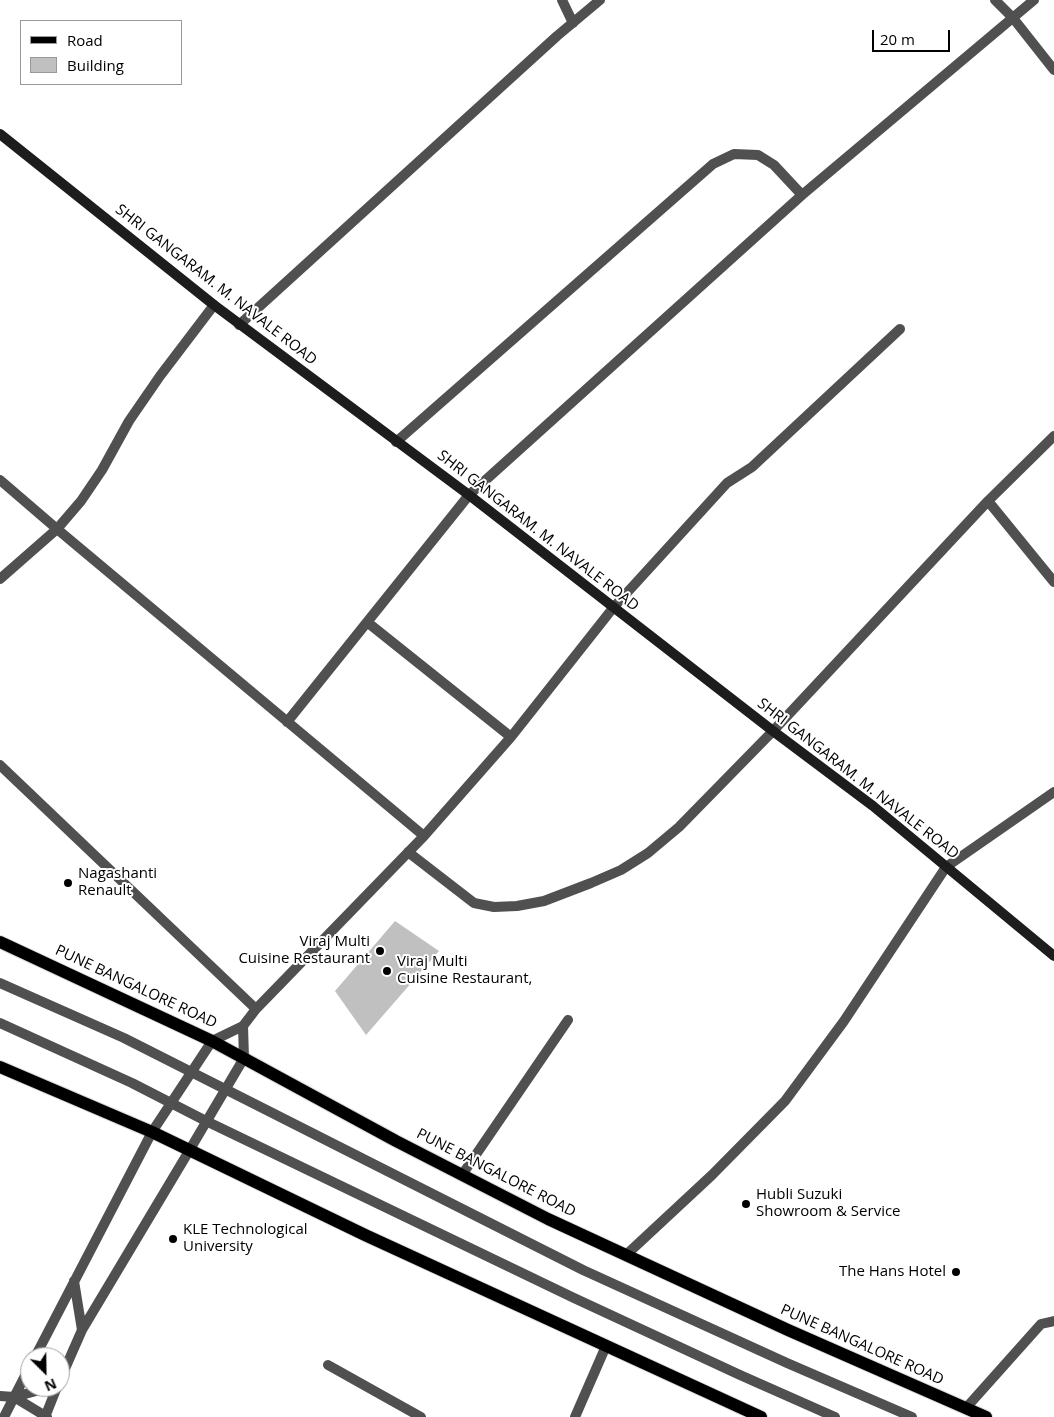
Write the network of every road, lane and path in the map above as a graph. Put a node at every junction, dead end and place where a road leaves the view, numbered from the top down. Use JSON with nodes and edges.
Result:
{"nodes":[{"id":1,"x":562,"y":0,"type":"edge"},
{"id":2,"x":600,"y":0,"type":"edge"},
{"id":3,"x":995,"y":0,"type":"edge"},
{"id":4,"x":1034,"y":0,"type":"edge"},
{"id":5,"x":1013,"y":18,"type":"junction"},
{"id":6,"x":572,"y":23,"type":"junction"},
{"id":7,"x":1054,"y":70,"type":"edge"},
{"id":8,"x":0,"y":134,"type":"edge"},
{"id":9,"x":802,"y":195,"type":"junction"},
{"id":10,"x":214,"y":306,"type":"junction"},
{"id":11,"x":239,"y":325,"type":"junction"},
{"id":12,"x":900,"y":329,"type":"dead end"},
{"id":13,"x":1054,"y":436,"type":"edge"},
{"id":14,"x":396,"y":442,"type":"junction"},
{"id":15,"x":0,"y":480,"type":"edge"},
{"id":16,"x":469,"y":496,"type":"junction"},
{"id":17,"x":988,"y":501,"type":"junction"},
{"id":18,"x":57,"y":529,"type":"junction"},
{"id":19,"x":0,"y":579,"type":"edge"},
{"id":20,"x":1054,"y":582,"type":"edge"},
{"id":21,"x":613,"y":608,"type":"junction"},
{"id":22,"x":367,"y":622,"type":"junction"},
{"id":23,"x":287,"y":722,"type":"junction"},
{"id":24,"x":773,"y":732,"type":"junction"},
{"id":25,"x":511,"y":737,"type":"junction"},
{"id":26,"x":0,"y":765,"type":"edge"},
{"id":27,"x":1054,"y":792,"type":"edge"},
{"id":28,"x":424,"y":836,"type":"junction"},
{"id":29,"x":408,"y":852,"type":"junction"},
{"id":30,"x":946,"y":867,"type":"junction"},
{"id":31,"x":0,"y":942,"type":"edge"},
{"id":32,"x":1054,"y":956,"type":"edge"},
{"id":33,"x":0,"y":983,"type":"edge"},
{"id":34,"x":256,"y":1009,"type":"junction"},
{"id":35,"x":568,"y":1020,"type":"dead end"},
{"id":36,"x":0,"y":1023,"type":"edge"},
{"id":37,"x":243,"y":1026,"type":"junction"},
{"id":38,"x":212,"y":1041,"type":"junction"},
{"id":39,"x":244,"y":1058,"type":"junction"},
{"id":40,"x":0,"y":1067,"type":"edge"},
{"id":41,"x":192,"y":1072,"type":"junction"},
{"id":42,"x":226,"y":1088,"type":"junction"},
{"id":43,"x":172,"y":1102,"type":"junction"},
{"id":44,"x":206,"y":1121,"type":"junction"},
{"id":45,"x":152,"y":1132,"type":"junction"},
{"id":46,"x":189,"y":1150,"type":"junction"},
{"id":47,"x":462,"y":1175,"type":"junction"},
{"id":48,"x":626,"y":1255,"type":"junction"},
{"id":49,"x":74,"y":1281,"type":"junction"},
{"id":50,"x":1054,"y":1321,"type":"edge"},
{"id":51,"x":82,"y":1330,"type":"junction"},
{"id":52,"x":606,"y":1346,"type":"junction"},
{"id":53,"x":40,"y":1347,"type":"edge"},
{"id":54,"x":70,"y":1357,"type":"edge"},
{"id":55,"x":328,"y":1365,"type":"dead end"},
{"id":56,"x":20,"y":1385,"type":"edge"},
{"id":57,"x":20,"y":1395,"type":"edge"},
{"id":58,"x":0,"y":1396,"type":"edge"},
{"id":59,"x":14,"y":1397,"type":"junction"},
{"id":60,"x":53,"y":1397,"type":"edge"},
{"id":61,"x":966,"y":1408,"type":"junction"},
{"id":62,"x":46,"y":1416,"type":"edge"},
{"id":63,"x":4,"y":1417,"type":"edge"},
{"id":64,"x":421,"y":1417,"type":"edge"},
{"id":65,"x":574,"y":1417,"type":"edge"},
{"id":66,"x":761,"y":1417,"type":"edge"},
{"id":67,"x":835,"y":1417,"type":"edge"},
{"id":68,"x":912,"y":1417,"type":"edge"},
{"id":69,"x":986,"y":1417,"type":"edge"}],
"edges":[{"from":1,"to":6,"type":"street"},
{"from":2,"to":6,"type":"street"},
{"from":3,"to":5,"type":"street"},
{"from":4,"to":5,"type":"street"},
{"from":5,"to":7,"type":"street"},
{"from":5,"to":9,"type":"street"},
{"from":6,"to":11,"type":"street"},
{"from":8,"to":10,"type":"main road","name":"SHRI GANGARAM. M. NAVALE ROAD"},
{"from":9,"to":14,"type":"street"},
{"from":9,"to":16,"type":"street"},
{"from":10,"to":11,"type":"main road","name":"SHRI GANGARAM. M. NAVALE ROAD"},
{"from":10,"to":18,"type":"street"},
{"from":11,"to":14,"type":"main road","name":"SHRI GANGARAM. M. NAVALE ROAD"},
{"from":12,"to":21,"type":"street"},
{"from":13,"to":17,"type":"street"},
{"from":14,"to":16,"type":"main road","name":"SHRI GANGARAM. M. NAVALE ROAD"},
{"from":15,"to":18,"type":"street"},
{"from":16,"to":21,"type":"main road","name":"SHRI GANGARAM. M. NAVALE ROAD"},
{"from":16,"to":22,"type":"street"},
{"from":17,"to":20,"type":"street"},
{"from":17,"to":24,"type":"street"},
{"from":18,"to":19,"type":"street"},
{"from":18,"to":23,"type":"street"},
{"from":21,"to":24,"type":"main road","name":"SHRI GANGARAM. M. NAVALE ROAD"},
{"from":21,"to":25,"type":"street"},
{"from":22,"to":23,"type":"street"},
{"from":22,"to":25,"type":"street"},
{"from":23,"to":28,"type":"street"},
{"from":24,"to":29,"type":"street"},
{"from":24,"to":30,"type":"main road","name":"SHRI GANGARAM. M. NAVALE ROAD"},
{"from":25,"to":28,"type":"street"},
{"from":26,"to":34,"type":"street"},
{"from":27,"to":30,"type":"street"},
{"from":28,"to":29,"type":"street"},
{"from":29,"to":34,"type":"street"},
{"from":30,"to":32,"type":"main road","name":"SHRI GANGARAM. M. NAVALE ROAD"},
{"from":30,"to":48,"type":"street"},
{"from":31,"to":38,"type":"main road","name":"PUNE BANGALORE ROAD"},
{"from":33,"to":41,"type":"street"},
{"from":34,"to":37,"type":"street"},
{"from":35,"to":47,"type":"street"},
{"from":36,"to":43,"type":"street"},
{"from":37,"to":38,"type":"street"},
{"from":37,"to":39,"type":"street"},
{"from":38,"to":39,"type":"main road","name":"PUNE BANGALORE ROAD"},
{"from":38,"to":41,"type":"street"},
{"from":39,"to":42,"type":"street"},
{"from":39,"to":47,"type":"main road","name":"PUNE BANGALORE ROAD"},
{"from":40,"to":45,"type":"main road"},
{"from":41,"to":42,"type":"street"},
{"from":41,"to":43,"type":"street"},
{"from":42,"to":44,"type":"street"},
{"from":42,"to":68,"type":"street"},
{"from":43,"to":44,"type":"street"},
{"from":43,"to":45,"type":"street"},
{"from":44,"to":46,"type":"street"},
{"from":44,"to":67,"type":"street"},
{"from":45,"to":46,"type":"main road"},
{"from":45,"to":49,"type":"street"},
{"from":46,"to":51,"type":"street"},
{"from":46,"to":52,"type":"main road"},
{"from":47,"to":48,"type":"main road","name":"PUNE BANGALORE ROAD"},
{"from":48,"to":61,"type":"main road","name":"PUNE BANGALORE ROAD"},
{"from":49,"to":51,"type":"street"},
{"from":49,"to":53,"type":"street"},
{"from":50,"to":61,"type":"street"},
{"from":51,"to":54,"type":"street"},
{"from":52,"to":65,"type":"street"},
{"from":52,"to":66,"type":"main road"},
{"from":55,"to":64,"type":"street"},
{"from":56,"to":59,"type":"street"},
{"from":57,"to":59,"type":"street"},
{"from":58,"to":59,"type":"street"},
{"from":59,"to":62,"type":"street"},
{"from":59,"to":63,"type":"street"},
{"from":60,"to":62,"type":"street"},
{"from":61,"to":69,"type":"main road","name":"PUNE BANGALORE ROAD"}]}
